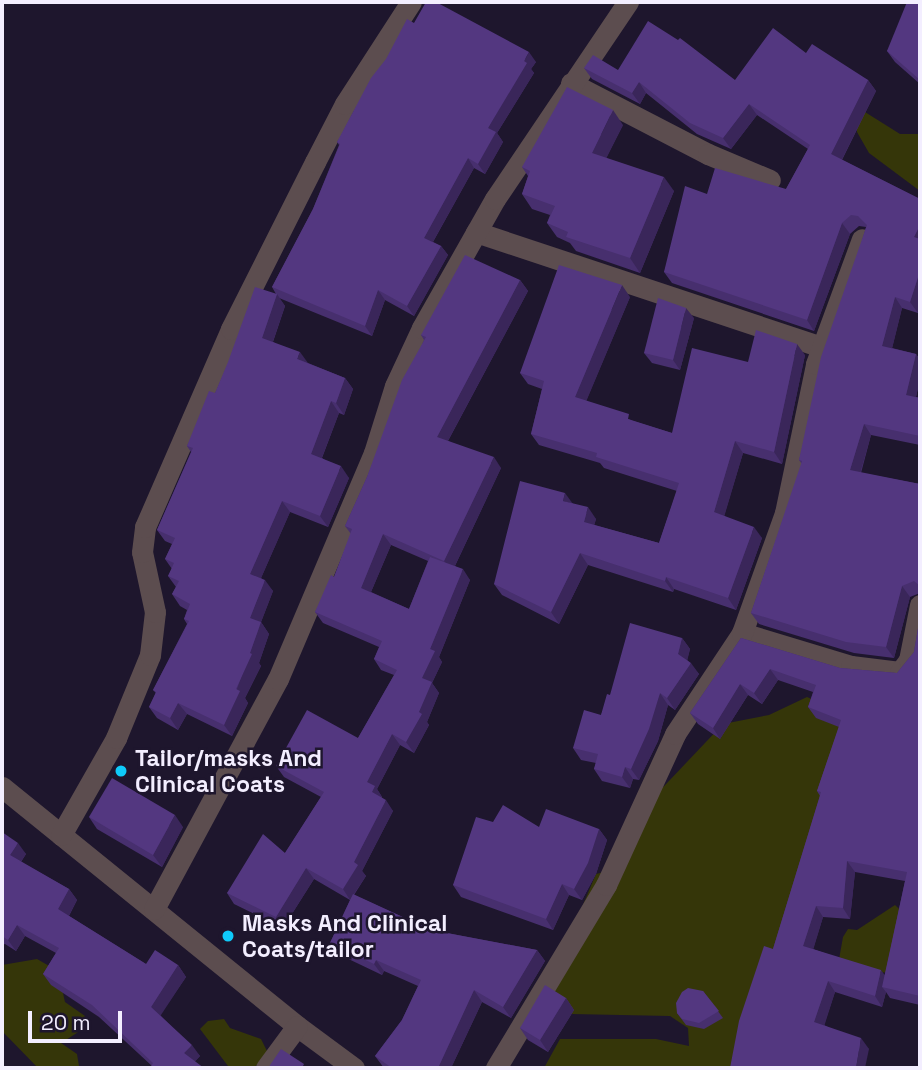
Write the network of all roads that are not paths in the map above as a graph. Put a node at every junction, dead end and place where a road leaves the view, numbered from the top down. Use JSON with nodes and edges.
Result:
{"nodes":[{"id":1,"x":411,"y":2,"type":"edge"},
{"id":2,"x":628,"y":2,"type":"edge"},
{"id":3,"x":571,"y":83,"type":"junction"},
{"id":4,"x":770,"y":180,"type":"dead end"},
{"id":5,"x":477,"y":232,"type":"junction"},
{"id":6,"x":862,"y":239,"type":"edge"},
{"id":7,"x":822,"y":347,"type":"junction"},
{"id":8,"x":920,"y":605,"type":"edge"},
{"id":9,"x":742,"y":633,"type":"junction"},
{"id":10,"x":4,"y":793,"type":"edge"},
{"id":11,"x":61,"y":835,"type":"junction"},
{"id":12,"x":154,"y":909,"type":"junction"},
{"id":13,"x":297,"y":1026,"type":"junction"},
{"id":14,"x":266,"y":1068,"type":"edge"},
{"id":15,"x":354,"y":1068,"type":"edge"},
{"id":16,"x":496,"y":1068,"type":"edge"}],
"edges":[{"from":1,"to":11,"type":"street"},
{"from":2,"to":3,"type":"street"},
{"from":3,"to":4,"type":"street"},
{"from":3,"to":5,"type":"street"},
{"from":5,"to":7,"type":"street"},
{"from":5,"to":12,"type":"street"},
{"from":6,"to":7,"type":"street"},
{"from":7,"to":9,"type":"street"},
{"from":8,"to":9,"type":"street"},
{"from":9,"to":16,"type":"street"},
{"from":10,"to":11,"type":"street"},
{"from":11,"to":12,"type":"street"},
{"from":12,"to":13,"type":"street"},
{"from":13,"to":14,"type":"street"},
{"from":13,"to":15,"type":"street"}]}
